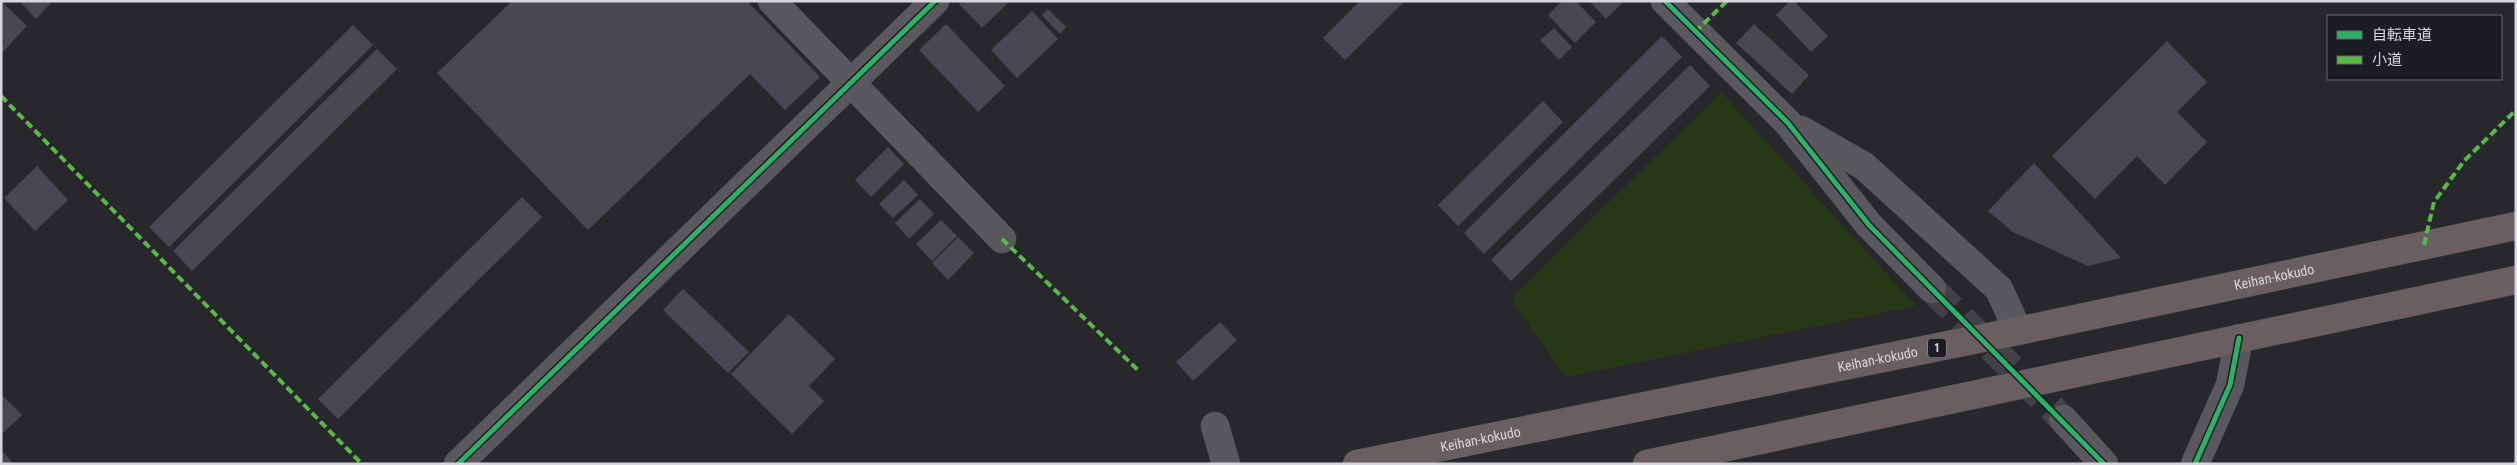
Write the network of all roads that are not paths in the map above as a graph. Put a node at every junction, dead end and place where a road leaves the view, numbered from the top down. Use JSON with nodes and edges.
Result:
{"nodes":[{"id":1,"x":772,"y":1,"type":"edge"},
{"id":2,"x":935,"y":1,"type":"edge"},
{"id":3,"x":1665,"y":1,"type":"edge"},
{"id":4,"x":851,"y":83,"type":"junction"},
{"id":5,"x":1788,"y":123,"type":"junction"},
{"id":6,"x":2516,"y":226,"type":"edge"},
{"id":7,"x":1002,"y":239,"type":"dead end"},
{"id":8,"x":2516,"y":280,"type":"edge"},
{"id":9,"x":1932,"y":289,"type":"tunnel mouth"},
{"id":10,"x":2018,"y":331,"type":"junction"},
{"id":11,"x":2240,"y":338,"type":"junction"},
{"id":12,"x":2062,"y":419,"type":"tunnel mouth"},
{"id":13,"x":1215,"y":426,"type":"dead end"},
{"id":14,"x":458,"y":464,"type":"edge"},
{"id":15,"x":1226,"y":464,"type":"edge"},
{"id":16,"x":1356,"y":464,"type":"edge"},
{"id":17,"x":1647,"y":464,"type":"edge"},
{"id":18,"x":2104,"y":464,"type":"edge"},
{"id":19,"x":2195,"y":464,"type":"edge"}],
"edges":[{"from":1,"to":4,"type":"street"},
{"from":2,"to":4,"type":"street"},
{"from":3,"to":5,"type":"street"},
{"from":4,"to":7,"type":"street"},
{"from":4,"to":14,"type":"street"},
{"from":5,"to":9,"type":"street"},
{"from":5,"to":10,"type":"street"},
{"from":6,"to":10,"type":"highway","name":"Keihan-kokudo","number":"1"},
{"from":8,"to":11,"type":"highway"},
{"from":10,"to":16,"type":"highway","name":"Keihan-kokudo","number":"1"},
{"from":11,"to":17,"type":"highway"},
{"from":11,"to":19,"type":"street"},
{"from":12,"to":18,"type":"street"},
{"from":13,"to":15,"type":"street"}]}
